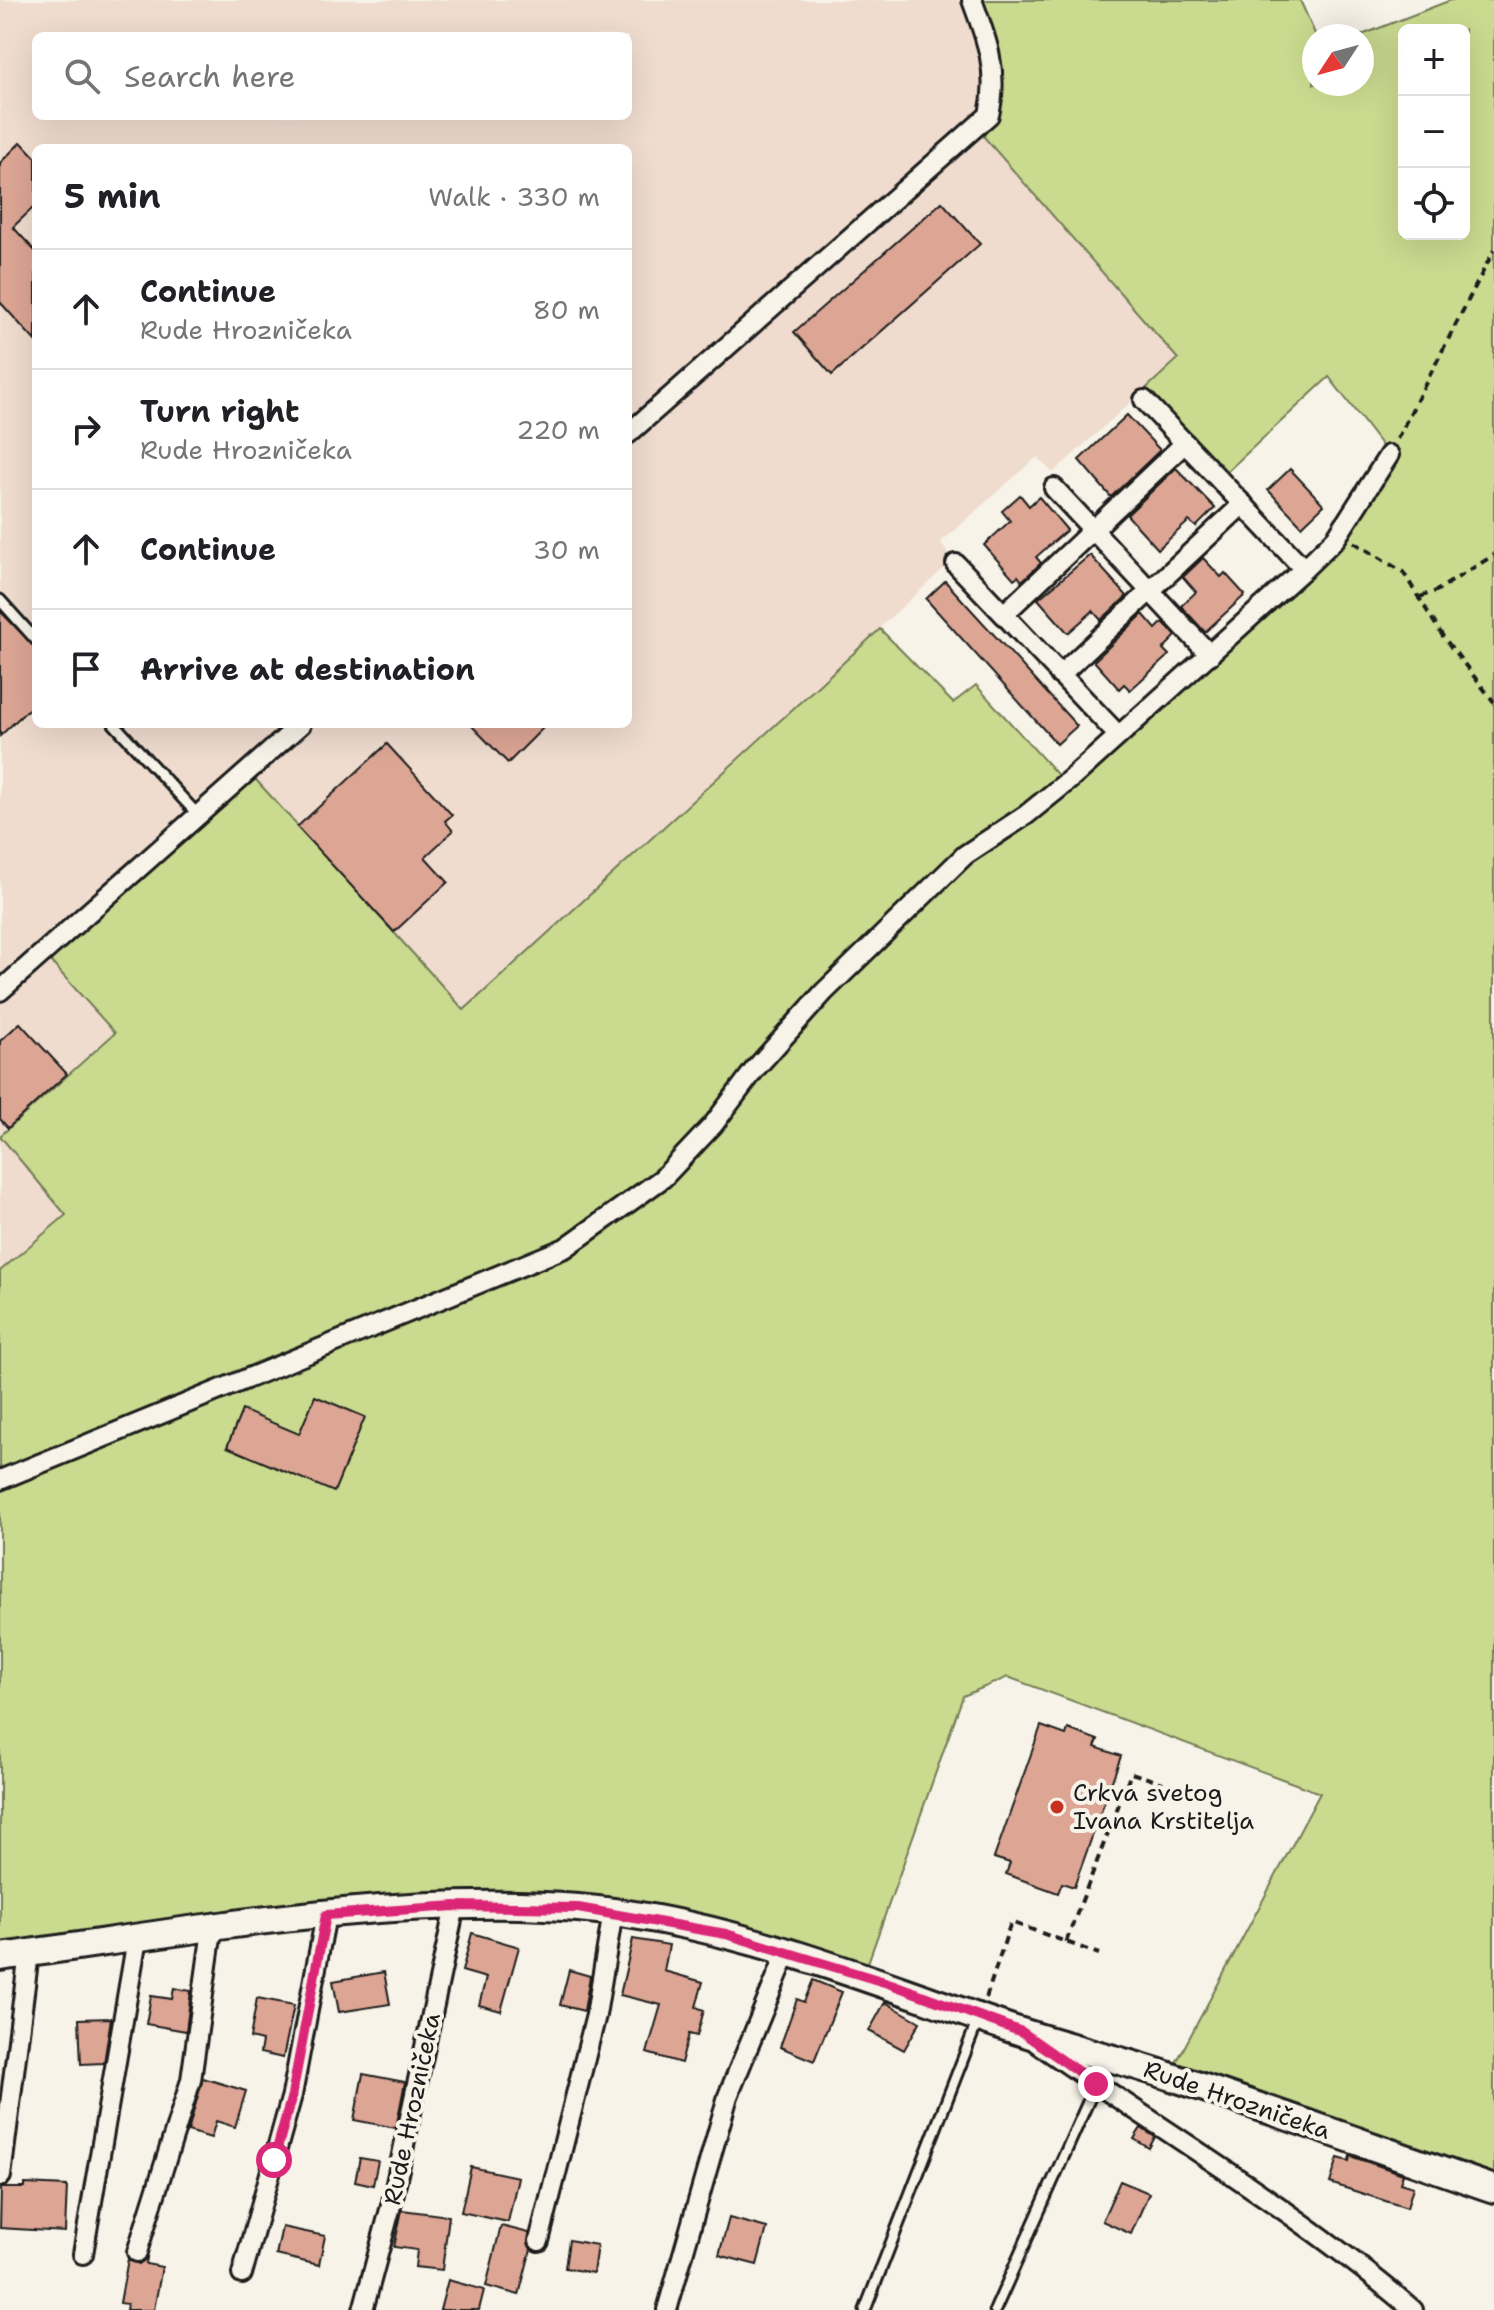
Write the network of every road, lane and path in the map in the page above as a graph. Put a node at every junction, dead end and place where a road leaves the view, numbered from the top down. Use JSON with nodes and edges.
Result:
{"nodes":[{"id":1,"x":972,"y":0,"type":"edge"},
{"id":2,"x":1494,"y":250,"type":"edge"},
{"id":3,"x":1144,"y":400,"type":"dead end"},
{"id":4,"x":632,"y":430,"type":"edge"},
{"id":5,"x":1185,"y":443,"type":"junction"},
{"id":6,"x":1389,"y":455,"type":"joint"},
{"id":7,"x":1054,"y":488,"type":"dead end"},
{"id":8,"x":1243,"y":504,"type":"junction"},
{"id":9,"x":1096,"y":531,"type":"junction"},
{"id":10,"x":1336,"y":538,"type":"junction"},
{"id":11,"x":1494,"y":555,"type":"edge"},
{"id":12,"x":956,"y":564,"type":"dead end"},
{"id":13,"x":1304,"y":569,"type":"junction"},
{"id":14,"x":1151,"y":592,"type":"junction"},
{"id":15,"x":1420,"y":597,"type":"junction"},
{"id":16,"x":0,"y":600,"type":"edge"},
{"id":17,"x":1004,"y":614,"type":"junction"},
{"id":18,"x":32,"y":636,"type":"edge"},
{"id":19,"x":1210,"y":655,"type":"junction"},
{"id":20,"x":1060,"y":675,"type":"junction"},
{"id":21,"x":1494,"y":702,"type":"edge"},
{"id":22,"x":118,"y":728,"type":"edge"},
{"id":23,"x":296,"y":728,"type":"edge"},
{"id":24,"x":1117,"y":734,"type":"junction"},
{"id":25,"x":198,"y":815,"type":"junction"},
{"id":26,"x":0,"y":991,"type":"edge"},
{"id":27,"x":0,"y":1480,"type":"edge"},
{"id":28,"x":1163,"y":1783,"type":"dead end"},
{"id":29,"x":455,"y":1906,"type":"junction"},
{"id":30,"x":613,"y":1912,"type":"junction"},
{"id":31,"x":326,"y":1915,"type":"junction"},
{"id":32,"x":212,"y":1930,"type":"junction"},
{"id":33,"x":137,"y":1939,"type":"junction"},
{"id":34,"x":1066,"y":1942,"type":"junction"},
{"id":35,"x":787,"y":1952,"type":"junction"},
{"id":36,"x":29,"y":1953,"type":"junction"},
{"id":37,"x":1099,"y":1954,"type":"dead end"},
{"id":38,"x":0,"y":1957,"type":"edge"},
{"id":39,"x":979,"y":2016,"type":"junction"},
{"id":40,"x":1022,"y":2032,"type":"junction"},
{"id":41,"x":1096,"y":2084,"type":"junction"},
{"id":42,"x":1,"y":2176,"type":"edge"},
{"id":43,"x":1494,"y":2189,"type":"edge"},
{"id":44,"x":539,"y":2241,"type":"dead end"},
{"id":45,"x":137,"y":2252,"type":"dead end"},
{"id":46,"x":83,"y":2254,"type":"dead end"},
{"id":47,"x":242,"y":2274,"type":"dead end"},
{"id":48,"x":363,"y":2310,"type":"edge"},
{"id":49,"x":667,"y":2310,"type":"edge"},
{"id":50,"x":865,"y":2310,"type":"edge"},
{"id":51,"x":995,"y":2310,"type":"edge"},
{"id":52,"x":1413,"y":2310,"type":"edge"}],
"edges":[{"from":1,"to":4,"type":"street"},
{"from":2,"to":6,"type":"path"},
{"from":3,"to":5,"type":"street"},
{"from":5,"to":8,"type":"street"},
{"from":5,"to":9,"type":"street"},
{"from":6,"to":10,"type":"street"},
{"from":7,"to":9,"type":"street"},
{"from":8,"to":13,"type":"street"},
{"from":8,"to":14,"type":"street"},
{"from":9,"to":14,"type":"street"},
{"from":9,"to":17,"type":"street"},
{"from":10,"to":13,"type":"street"},
{"from":10,"to":15,"type":"path"},
{"from":11,"to":15,"type":"path"},
{"from":12,"to":17,"type":"street"},
{"from":13,"to":19,"type":"street"},
{"from":14,"to":19,"type":"street"},
{"from":14,"to":20,"type":"street"},
{"from":15,"to":21,"type":"path"},
{"from":16,"to":18,"type":"lane"},
{"from":17,"to":20,"type":"street"},
{"from":19,"to":24,"type":"street"},
{"from":20,"to":24,"type":"street"},
{"from":22,"to":25,"type":"lane"},
{"from":23,"to":25,"type":"street"},
{"from":24,"to":27,"type":"street"},
{"from":25,"to":26,"type":"street"},
{"from":28,"to":34,"type":"path"},
{"from":29,"to":30,"type":"street","name":"Rude Hrozničeka"},
{"from":29,"to":31,"type":"street","name":"Rude Hrozničeka"},
{"from":29,"to":48,"type":"street","name":"Rude Hrozničeka"},
{"from":30,"to":35,"type":"street","name":"Rude Hrozničeka"},
{"from":30,"to":44,"type":"street"},
{"from":31,"to":32,"type":"street","name":"Rude Hrozničeka"},
{"from":31,"to":47,"type":"street"},
{"from":32,"to":33,"type":"street","name":"Rude Hrozničeka"},
{"from":32,"to":45,"type":"street"},
{"from":33,"to":36,"type":"street","name":"Rude Hrozničeka"},
{"from":33,"to":46,"type":"street"},
{"from":34,"to":37,"type":"path"},
{"from":34,"to":39,"type":"path"},
{"from":35,"to":39,"type":"street","name":"Rude Hrozničeka"},
{"from":35,"to":49,"type":"street"},
{"from":36,"to":38,"type":"street","name":"Rude Hrozničeka"},
{"from":36,"to":42,"type":"street"},
{"from":39,"to":40,"type":"street","name":"Rude Hrozničeka"},
{"from":39,"to":50,"type":"lane"},
{"from":40,"to":41,"type":"street"},
{"from":40,"to":43,"type":"street","name":"Rude Hrozničeka"},
{"from":41,"to":51,"type":"lane"},
{"from":41,"to":52,"type":"street"}]}
